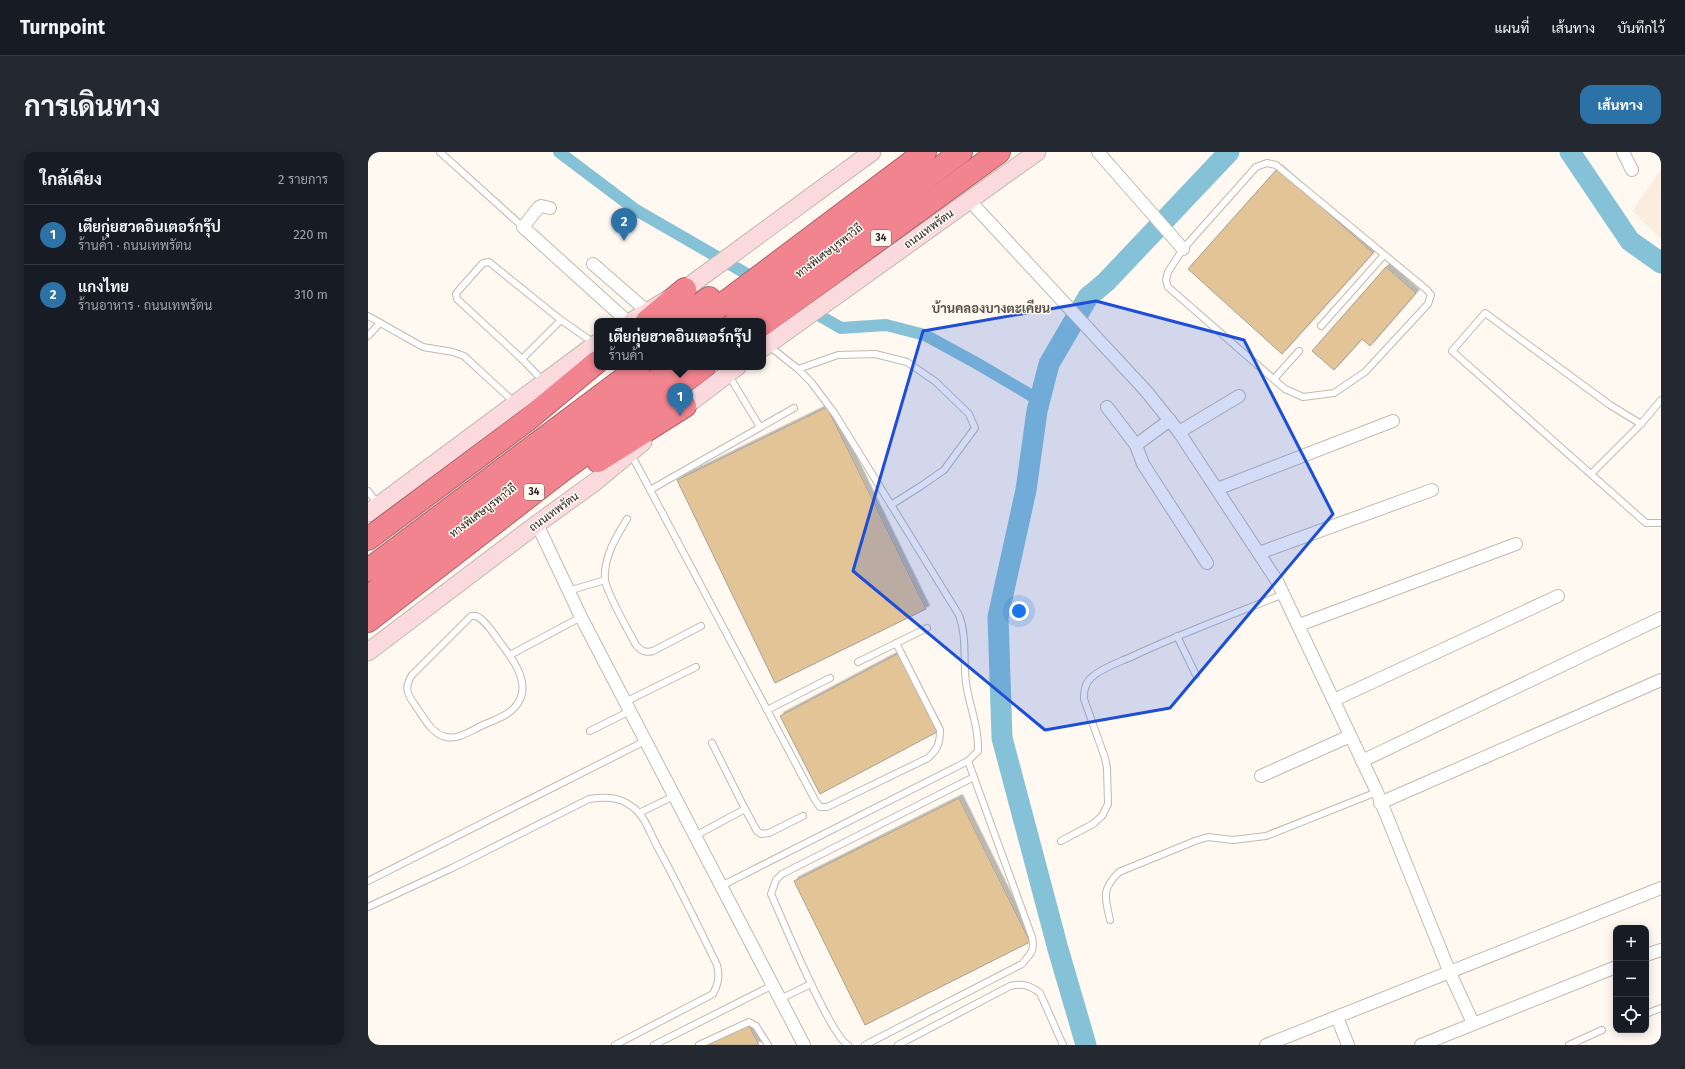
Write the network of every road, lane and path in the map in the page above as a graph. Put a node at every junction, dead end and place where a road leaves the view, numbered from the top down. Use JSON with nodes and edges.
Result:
{"nodes":[{"id":1,"x":440,"y":152,"type":"edge"},
{"id":2,"x":872,"y":152,"type":"edge"},
{"id":3,"x":902,"y":152,"type":"edge"},
{"id":4,"x":925,"y":152,"type":"edge"},
{"id":5,"x":961,"y":152,"type":"edge"},
{"id":6,"x":999,"y":152,"type":"edge"},
{"id":7,"x":1037,"y":152,"type":"edge"},
{"id":8,"x":1098,"y":152,"type":"edge"},
{"id":9,"x":1623,"y":152,"type":"edge"},
{"id":10,"x":1632,"y":170,"type":"dead end"},
{"id":11,"x":969,"y":200,"type":"junction"},
{"id":12,"x":550,"y":208,"type":"dead end"},
{"id":13,"x":523,"y":227,"type":"junction"},
{"id":14,"x":1183,"y":249,"type":"junction"},
{"id":15,"x":1384,"y":255,"type":"junction"},
{"id":16,"x":593,"y":264,"type":"dead end"},
{"id":17,"x":685,"y":289,"type":"joint"},
{"id":18,"x":368,"y":316,"type":"edge"},
{"id":19,"x":647,"y":316,"type":"edge"},
{"id":20,"x":624,"y":318,"type":"edge"},
{"id":21,"x":682,"y":318,"type":"edge"},
{"id":22,"x":704,"y":318,"type":"edge"},
{"id":23,"x":740,"y":318,"type":"edge"},
{"id":24,"x":561,"y":320,"type":"junction"},
{"id":25,"x":766,"y":322,"type":"edge"},
{"id":26,"x":380,"y":323,"type":"junction"},
{"id":27,"x":1321,"y":326,"type":"dead end"},
{"id":28,"x":368,"y":336,"type":"edge"},
{"id":29,"x":766,"y":346,"type":"edge"},
{"id":30,"x":594,"y":348,"type":"edge"},
{"id":31,"x":766,"y":348,"type":"edge"},
{"id":32,"x":594,"y":351,"type":"edge"},
{"id":33,"x":1299,"y":351,"type":"dead end"},
{"id":34,"x":594,"y":352,"type":"edge"},
{"id":35,"x":522,"y":358,"type":"junction"},
{"id":36,"x":798,"y":369,"type":"junction"},
{"id":37,"x":614,"y":370,"type":"edge"},
{"id":38,"x":635,"y":370,"type":"edge"},
{"id":39,"x":670,"y":370,"type":"edge"},
{"id":40,"x":700,"y":370,"type":"edge"},
{"id":41,"x":733,"y":370,"type":"edge"},
{"id":42,"x":1274,"y":379,"type":"junction"},
{"id":43,"x":544,"y":382,"type":"junction"},
{"id":44,"x":1239,"y":396,"type":"dead end"},
{"id":45,"x":1661,"y":400,"type":"edge"},
{"id":46,"x":515,"y":403,"type":"junction"},
{"id":47,"x":685,"y":406,"type":"junction"},
{"id":48,"x":1107,"y":407,"type":"dead end"},
{"id":49,"x":794,"y":408,"type":"dead end"},
{"id":50,"x":1170,"y":420,"type":"junction"},
{"id":51,"x":1393,"y":421,"type":"dead end"},
{"id":52,"x":1640,"y":424,"type":"junction"},
{"id":53,"x":760,"y":427,"type":"junction"},
{"id":54,"x":1179,"y":432,"type":"junction"},
{"id":55,"x":1136,"y":445,"type":"junction"},
{"id":56,"x":630,"y":453,"type":"junction"},
{"id":57,"x":1591,"y":474,"type":"junction"},
{"id":58,"x":1217,"y":489,"type":"junction"},
{"id":59,"x":650,"y":490,"type":"junction"},
{"id":60,"x":1432,"y":490,"type":"dead end"},
{"id":61,"x":368,"y":491,"type":"edge"},
{"id":62,"x":891,"y":505,"type":"junction"},
{"id":63,"x":373,"y":509,"type":"edge"},
{"id":64,"x":626,"y":519,"type":"dead end"},
{"id":65,"x":1661,"y":523,"type":"edge"},
{"id":66,"x":537,"y":524,"type":"junction"},
{"id":67,"x":368,"y":539,"type":"edge"},
{"id":68,"x":1516,"y":544,"type":"dead end"},
{"id":69,"x":1259,"y":553,"type":"junction"},
{"id":70,"x":368,"y":556,"type":"edge"},
{"id":71,"x":1207,"y":563,"type":"dead end"},
{"id":72,"x":368,"y":570,"type":"edge"},
{"id":73,"x":605,"y":580,"type":"junction"},
{"id":74,"x":568,"y":591,"type":"junction"},
{"id":75,"x":1284,"y":594,"type":"junction"},
{"id":76,"x":368,"y":596,"type":"edge"},
{"id":77,"x":1558,"y":596,"type":"dead end"},
{"id":78,"x":581,"y":617,"type":"junction"},
{"id":79,"x":1661,"y":618,"type":"edge"},
{"id":80,"x":368,"y":621,"type":"edge"},
{"id":81,"x":1299,"y":625,"type":"junction"},
{"id":82,"x":701,"y":626,"type":"dead end"},
{"id":83,"x":927,"y":628,"type":"dead end"},
{"id":84,"x":368,"y":631,"type":"edge"},
{"id":85,"x":1177,"y":636,"type":"junction"},
{"id":86,"x":896,"y":643,"type":"junction"},
{"id":87,"x":368,"y":652,"type":"edge"},
{"id":88,"x":510,"y":655,"type":"junction"},
{"id":89,"x":858,"y":662,"type":"dead end"},
{"id":90,"x":696,"y":667,"type":"dead end"},
{"id":91,"x":1196,"y":675,"type":"dead end"},
{"id":92,"x":830,"y":678,"type":"dead end"},
{"id":93,"x":1661,"y":680,"type":"edge"},
{"id":94,"x":1334,"y":700,"type":"junction"},
{"id":95,"x":627,"y":706,"type":"junction"},
{"id":96,"x":767,"y":710,"type":"junction"},
{"id":97,"x":590,"y":731,"type":"dead end"},
{"id":98,"x":1350,"y":736,"type":"junction"},
{"id":99,"x":645,"y":741,"type":"junction"},
{"id":100,"x":712,"y":742,"type":"dead end"},
{"id":101,"x":968,"y":761,"type":"junction"},
{"id":102,"x":1362,"y":761,"type":"junction"},
{"id":103,"x":1261,"y":776,"type":"dead end"},
{"id":104,"x":974,"y":777,"type":"junction"},
{"id":105,"x":674,"y":796,"type":"junction"},
{"id":106,"x":1378,"y":798,"type":"junction"},
{"id":107,"x":745,"y":809,"type":"junction"},
{"id":108,"x":639,"y":813,"type":"junction"},
{"id":109,"x":803,"y":816,"type":"dead end"},
{"id":110,"x":695,"y":836,"type":"junction"},
{"id":111,"x":1061,"y":841,"type":"dead end"},
{"id":112,"x":368,"y":881,"type":"edge"},
{"id":113,"x":721,"y":886,"type":"junction"},
{"id":114,"x":1661,"y":888,"type":"edge"},
{"id":115,"x":368,"y":907,"type":"edge"},
{"id":116,"x":1110,"y":920,"type":"dead end"},
{"id":117,"x":1661,"y":950,"type":"edge"},
{"id":118,"x":1649,"y":954,"type":"edge"},
{"id":119,"x":1613,"y":968,"type":"edge"},
{"id":120,"x":1450,"y":973,"type":"junction"},
{"id":121,"x":810,"y":984,"type":"junction"},
{"id":122,"x":773,"y":985,"type":"junction"},
{"id":123,"x":780,"y":999,"type":"junction"},
{"id":124,"x":1661,"y":1008,"type":"edge"},
{"id":125,"x":1649,"y":1013,"type":"edge"},
{"id":126,"x":1337,"y":1017,"type":"junction"},
{"id":127,"x":1473,"y":1023,"type":"junction"},
{"id":128,"x":1602,"y":1030,"type":"dead end"},
{"id":129,"x":615,"y":1045,"type":"edge"},
{"id":130,"x":654,"y":1045,"type":"edge"},
{"id":131,"x":698,"y":1045,"type":"edge"},
{"id":132,"x":768,"y":1045,"type":"edge"},
{"id":133,"x":804,"y":1045,"type":"edge"},
{"id":134,"x":848,"y":1045,"type":"edge"},
{"id":135,"x":865,"y":1045,"type":"edge"},
{"id":136,"x":898,"y":1045,"type":"edge"},
{"id":137,"x":1063,"y":1045,"type":"edge"},
{"id":138,"x":1266,"y":1045,"type":"edge"},
{"id":139,"x":1348,"y":1045,"type":"edge"},
{"id":140,"x":1421,"y":1045,"type":"edge"},
{"id":141,"x":1569,"y":1045,"type":"edge"}],
"edges":[{"from":1,"to":13,"type":"lane"},
{"from":2,"to":17,"type":"main road"},
{"from":3,"to":21,"type":"highway"},
{"from":4,"to":22,"type":"highway","name":"ทางพิเศษบูรพาวิถี"},
{"from":5,"to":23,"type":"highway","name":"ทางพิเศษบูรพาวิถี"},
{"from":6,"to":25,"type":"highway","name":"ถนนเทพรัตน","number":"34"},
{"from":7,"to":11,"type":"main road","name":"ถนนเทพรัตน","number":"34"},
{"from":8,"to":14,"type":"street"},
{"from":9,"to":10,"type":"street"},
{"from":11,"to":29,"type":"main road","name":"ถนนเทพรัตน","number":"34"},
{"from":11,"to":50,"type":"street"},
{"from":12,"to":13,"type":"street"},
{"from":13,"to":20,"type":"street"},
{"from":14,"to":15,"type":"lane"},
{"from":14,"to":42,"type":"lane"},
{"from":15,"to":27,"type":"lane"},
{"from":15,"to":42,"type":"lane"},
{"from":16,"to":19,"type":"street"},
{"from":17,"to":19,"type":"highway"},
{"from":18,"to":26,"type":"lane"},
{"from":24,"to":30,"type":"lane"},
{"from":24,"to":35,"type":"lane"},
{"from":24,"to":35,"type":"lane"},
{"from":26,"to":28,"type":"lane"},
{"from":26,"to":46,"type":"lane"},
{"from":31,"to":36,"type":"lane"},
{"from":32,"to":43,"type":"main road"},
{"from":33,"to":42,"type":"lane"},
{"from":34,"to":67,"type":"highway"},
{"from":35,"to":43,"type":"lane"},
{"from":36,"to":62,"type":"lane"},
{"from":36,"to":62,"type":"lane"},
{"from":37,"to":70,"type":"highway"},
{"from":38,"to":72,"type":"highway","name":"ทางพิเศษบูรพาวิถี"},
{"from":39,"to":76,"type":"highway","name":"ทางพิเศษบูรพาวิถี"},
{"from":40,"to":80,"type":"highway","number":"34"},
{"from":41,"to":47,"type":"main road","name":"ถนนเทพรัตน","number":"34"},
{"from":41,"to":53,"type":"lane"},
{"from":43,"to":46,"type":"main road"},
{"from":44,"to":54,"type":"street"},
{"from":45,"to":52,"type":"lane"},
{"from":46,"to":63,"type":"main road"},
{"from":47,"to":56,"type":"main road","name":"ถนนเทพรัตน","number":"34"},
{"from":47,"to":84,"type":"highway"},
{"from":48,"to":55,"type":"street"},
{"from":49,"to":53,"type":"lane"},
{"from":50,"to":54,"type":"street"},
{"from":50,"to":55,"type":"street"},
{"from":51,"to":58,"type":"street"},
{"from":52,"to":57,"type":"lane"},
{"from":52,"to":57,"type":"lane"},
{"from":53,"to":59,"type":"lane"},
{"from":54,"to":58,"type":"street"},
{"from":55,"to":71,"type":"street"},
{"from":56,"to":59,"type":"lane"},
{"from":56,"to":66,"type":"main road","name":"ถนนเทพรัตน","number":"34"},
{"from":57,"to":65,"type":"lane"},
{"from":58,"to":69,"type":"street"},
{"from":59,"to":96,"type":"lane"},
{"from":60,"to":69,"type":"street"},
{"from":61,"to":63,"type":"lane"},
{"from":62,"to":101,"type":"lane"},
{"from":64,"to":73,"type":"lane"},
{"from":66,"to":74,"type":"street"},
{"from":66,"to":87,"type":"main road","name":"ถนนเทพรัตน","number":"34"},
{"from":68,"to":81,"type":"street"},
{"from":69,"to":75,"type":"street"},
{"from":73,"to":74,"type":"lane"},
{"from":73,"to":82,"type":"lane"},
{"from":74,"to":78,"type":"street"},
{"from":75,"to":81,"type":"street"},
{"from":75,"to":85,"type":"lane"},
{"from":77,"to":94,"type":"street"},
{"from":78,"to":88,"type":"lane"},
{"from":78,"to":95,"type":"street"},
{"from":79,"to":102,"type":"street"},
{"from":81,"to":94,"type":"street"},
{"from":83,"to":86,"type":"lane"},
{"from":85,"to":91,"type":"lane"},
{"from":85,"to":111,"type":"lane"},
{"from":86,"to":89,"type":"lane"},
{"from":86,"to":96,"type":"lane"},
{"from":88,"to":88,"type":"lane"},
{"from":90,"to":95,"type":"lane"},
{"from":92,"to":96,"type":"lane"},
{"from":93,"to":106,"type":"street"},
{"from":94,"to":98,"type":"street"},
{"from":95,"to":97,"type":"lane"},
{"from":95,"to":99,"type":"street"},
{"from":98,"to":102,"type":"street"},
{"from":98,"to":103,"type":"street"},
{"from":99,"to":105,"type":"street"},
{"from":99,"to":112,"type":"lane"},
{"from":100,"to":107,"type":"lane"},
{"from":101,"to":104,"type":"lane"},
{"from":101,"to":113,"type":"lane"},
{"from":102,"to":106,"type":"street"},
{"from":104,"to":121,"type":"lane"},
{"from":104,"to":135,"type":"lane"},
{"from":105,"to":108,"type":"lane"},
{"from":105,"to":110,"type":"street"},
{"from":106,"to":116,"type":"lane"},
{"from":106,"to":120,"type":"street"},
{"from":107,"to":109,"type":"lane"},
{"from":107,"to":110,"type":"lane"},
{"from":108,"to":115,"type":"lane"},
{"from":108,"to":129,"type":"lane"},
{"from":110,"to":113,"type":"street"},
{"from":113,"to":122,"type":"street"},
{"from":114,"to":120,"type":"street"},
{"from":117,"to":118,"type":"street"},
{"from":119,"to":127,"type":"street"},
{"from":120,"to":126,"type":"street"},
{"from":120,"to":127,"type":"street"},
{"from":121,"to":123,"type":"lane"},
{"from":121,"to":134,"type":"lane"},
{"from":122,"to":123,"type":"street"},
{"from":122,"to":130,"type":"lane"},
{"from":123,"to":133,"type":"street"},
{"from":124,"to":125,"type":"lane"},
{"from":126,"to":138,"type":"street"},
{"from":126,"to":139,"type":"street"},
{"from":127,"to":140,"type":"street"},
{"from":128,"to":141,"type":"lane"},
{"from":131,"to":132,"type":"lane"},
{"from":136,"to":137,"type":"lane"}]}
